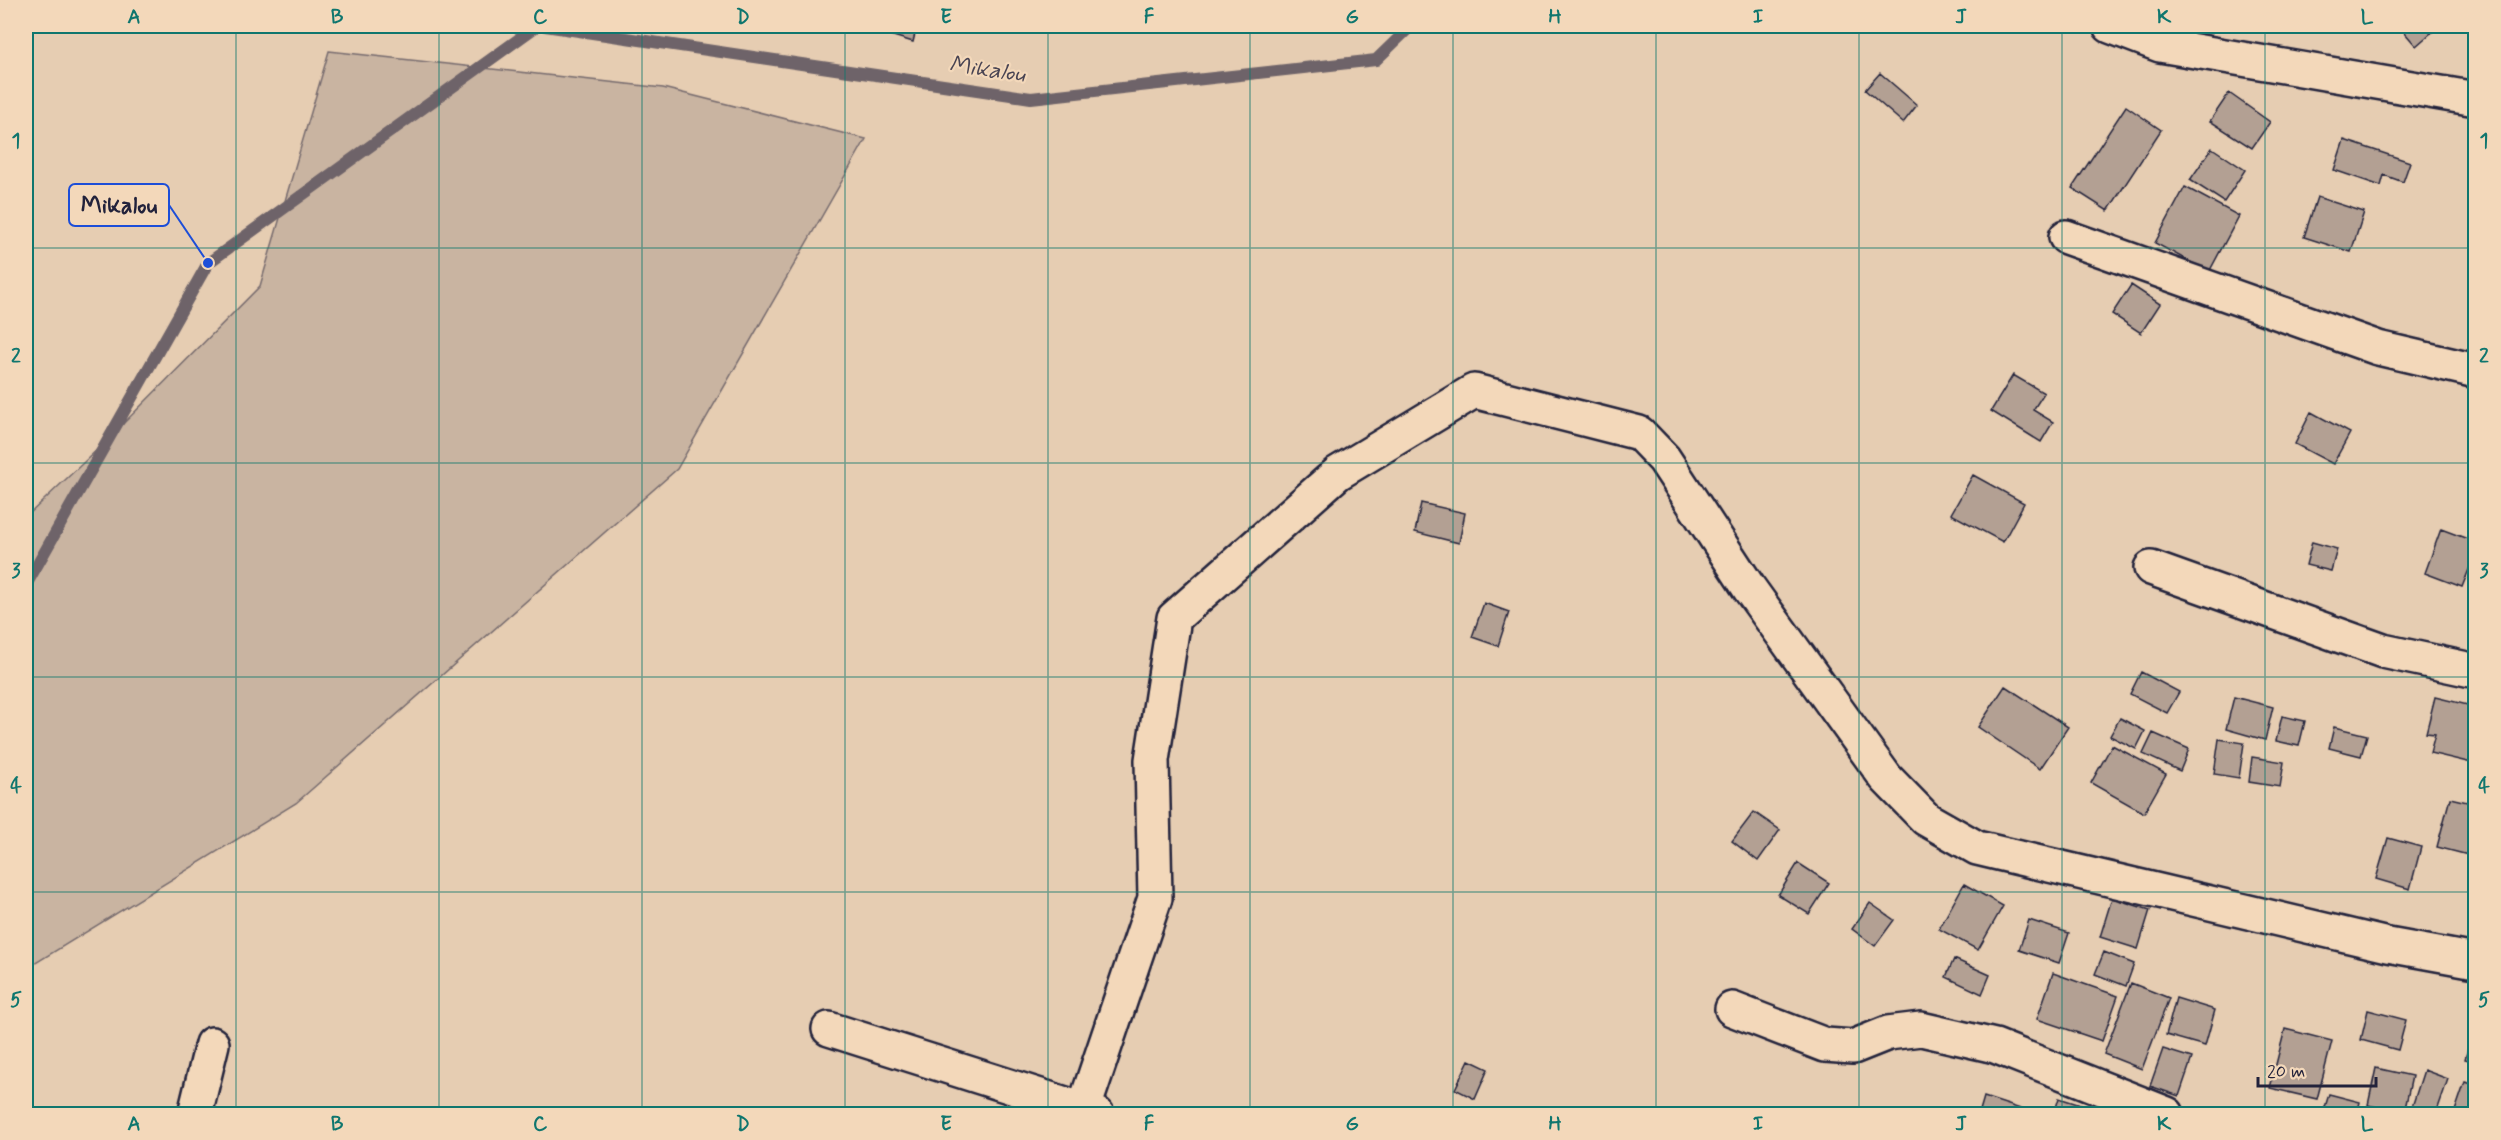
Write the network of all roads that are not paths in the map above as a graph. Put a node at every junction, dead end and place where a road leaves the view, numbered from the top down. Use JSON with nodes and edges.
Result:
{"nodes":[{"id":1,"x":2110,"y":26,"type":"edge"},
{"id":2,"x":2475,"y":99,"type":"edge"},
{"id":3,"x":2066,"y":237,"type":"dead end"},
{"id":4,"x":2475,"y":371,"type":"edge"},
{"id":5,"x":2151,"y":568,"type":"dead end"},
{"id":6,"x":2475,"y":671,"type":"edge"},
{"id":7,"x":2475,"y":961,"type":"edge"},
{"id":8,"x":1732,"y":1009,"type":"dead end"},
{"id":9,"x":829,"y":1029,"type":"dead end"},
{"id":10,"x":212,"y":1044,"type":"dead end"},
{"id":11,"x":1087,"y":1113,"type":"edge"},
{"id":12,"x":195,"y":1114,"type":"edge"},
{"id":13,"x":2166,"y":1114,"type":"edge"}],
"edges":[{"from":1,"to":2,"type":"street"},
{"from":3,"to":4,"type":"street"},
{"from":5,"to":6,"type":"street"},
{"from":7,"to":11,"type":"street"},
{"from":8,"to":13,"type":"street"},
{"from":9,"to":11,"type":"street"},
{"from":10,"to":12,"type":"street"}]}
